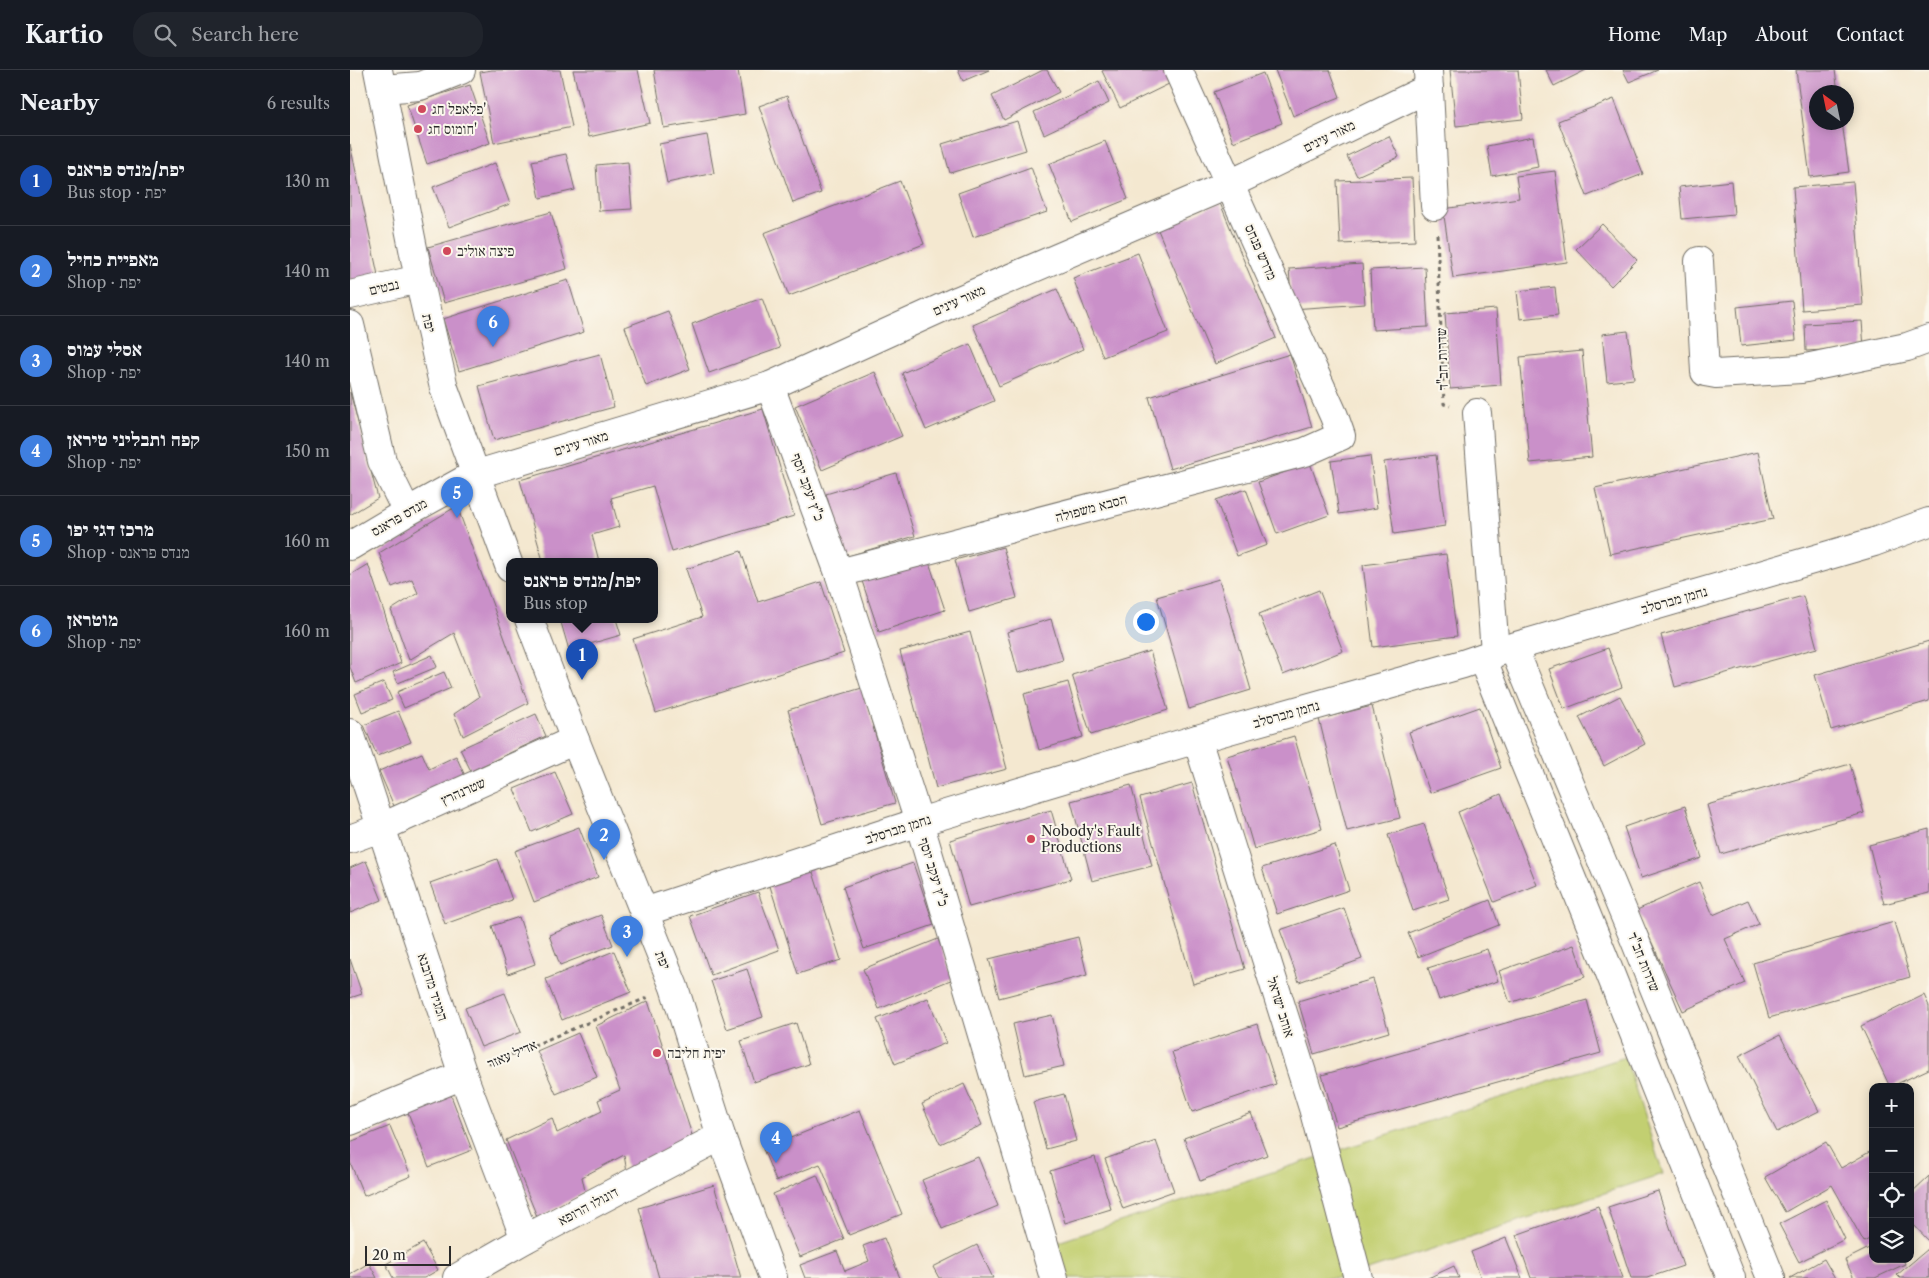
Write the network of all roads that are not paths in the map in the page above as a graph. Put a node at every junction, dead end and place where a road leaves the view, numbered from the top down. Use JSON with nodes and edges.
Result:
{"nodes":[{"id":1,"x":460,"y":70,"type":"edge"},
{"id":2,"x":1178,"y":70,"type":"edge"},
{"id":3,"x":380,"y":79,"type":"edge"},
{"id":4,"x":1428,"y":79,"type":"edge"},
{"id":5,"x":1230,"y":184,"type":"junction"},
{"id":6,"x":1435,"y":206,"type":"road end"},
{"id":7,"x":1699,"y":261,"type":"dead end"},
{"id":8,"x":419,"y":279,"type":"junction"},
{"id":9,"x":350,"y":295,"type":"edge"},
{"id":10,"x":350,"y":325,"type":"edge"},
{"id":11,"x":1929,"y":339,"type":"edge"},
{"id":12,"x":770,"y":386,"type":"junction"},
{"id":13,"x":1478,"y":413,"type":"road end"},
{"id":14,"x":1341,"y":436,"type":"joint"},
{"id":15,"x":474,"y":475,"type":"junction"},
{"id":16,"x":407,"y":512,"type":"junction"},
{"id":17,"x":1929,"y":522,"type":"edge"},
{"id":18,"x":350,"y":546,"type":"edge"},
{"id":19,"x":506,"y":558,"type":"edge"},
{"id":20,"x":839,"y":573,"type":"junction"},
{"id":21,"x":531,"y":623,"type":"edge"},
{"id":22,"x":1497,"y":652,"type":"junction"},
{"id":23,"x":350,"y":733,"type":"edge"},
{"id":24,"x":1197,"y":739,"type":"junction"},
{"id":25,"x":575,"y":740,"type":"junction"},
{"id":26,"x":919,"y":822,"type":"junction"},
{"id":27,"x":380,"y":828,"type":"junction"},
{"id":28,"x":350,"y":840,"type":"edge"},
{"id":29,"x":644,"y":912,"type":"junction"},
{"id":30,"x":463,"y":1074,"type":"junction"},
{"id":31,"x":350,"y":1121,"type":"edge"},
{"id":32,"x":722,"y":1136,"type":"junction"},
{"id":33,"x":525,"y":1239,"type":"junction"},
{"id":34,"x":457,"y":1278,"type":"edge"},
{"id":35,"x":774,"y":1278,"type":"edge"},
{"id":36,"x":1054,"y":1278,"type":"edge"},
{"id":37,"x":1358,"y":1278,"type":"edge"},
{"id":38,"x":1731,"y":1278,"type":"edge"},
{"id":39,"x":1771,"y":1278,"type":"edge"}],
"edges":[{"from":1,"to":3,"type":"street"},
{"from":2,"to":5,"type":"street","name":"מדרש פנחס"},
{"from":3,"to":8,"type":"street","name":"יפת"},
{"from":4,"to":5,"type":"street","name":"מאור עינים"},
{"from":4,"to":6,"type":"street"},
{"from":5,"to":12,"type":"street","name":"מאור עינים"},
{"from":5,"to":14,"type":"street","name":"מדרש פנחס"},
{"from":7,"to":11,"type":"street"},
{"from":8,"to":9,"type":"street","name":"נבטים"},
{"from":8,"to":15,"type":"street","name":"יפת"},
{"from":10,"to":16,"type":"street"},
{"from":12,"to":15,"type":"street","name":"מאור עינים"},
{"from":12,"to":20,"type":"street","name":"כ\"ץ יעקב יוסף"},
{"from":13,"to":22,"type":"street","name":"שדרות חב\"ד"},
{"from":14,"to":20,"type":"street","name":"הסבא משפולה"},
{"from":15,"to":16,"type":"street","name":"מנדס פראנס"},
{"from":15,"to":19,"type":"street","name":"יפת"},
{"from":16,"to":18,"type":"street","name":"מנדס פראנס"},
{"from":17,"to":22,"type":"street","name":"נחמן מברסלב"},
{"from":20,"to":26,"type":"street","name":"כ\"ץ יעקב יוסף"},
{"from":21,"to":25,"type":"street","name":"יפת"},
{"from":22,"to":24,"type":"street","name":"נחמן מברסלב"},
{"from":22,"to":38,"type":"street","name":"שדרות חב\"ד"},
{"from":22,"to":39,"type":"street","name":"שדרות חב\"ד"},
{"from":23,"to":27,"type":"street","name":"המגיד מדובנא"},
{"from":24,"to":26,"type":"street","name":"נחמן מברסלב"},
{"from":24,"to":37,"type":"street","name":"אוהב ישראל"},
{"from":25,"to":27,"type":"street","name":"שטרנהרץ"},
{"from":25,"to":29,"type":"street","name":"יפת"},
{"from":26,"to":29,"type":"street","name":"נחמן מברסלב"},
{"from":26,"to":36,"type":"street","name":"כ\"ץ יעקב יוסף"},
{"from":27,"to":28,"type":"street","name":"שטרנהרץ"},
{"from":27,"to":30,"type":"street","name":"המגיד מדובנא"},
{"from":29,"to":32,"type":"street","name":"יפת"},
{"from":30,"to":31,"type":"street"},
{"from":30,"to":33,"type":"street","name":"המגיד מדובנא"},
{"from":32,"to":33,"type":"street","name":"דונולו הרופא"},
{"from":32,"to":35,"type":"street","name":"יפת"},
{"from":33,"to":34,"type":"street","name":"דונולו הרופא"}]}
